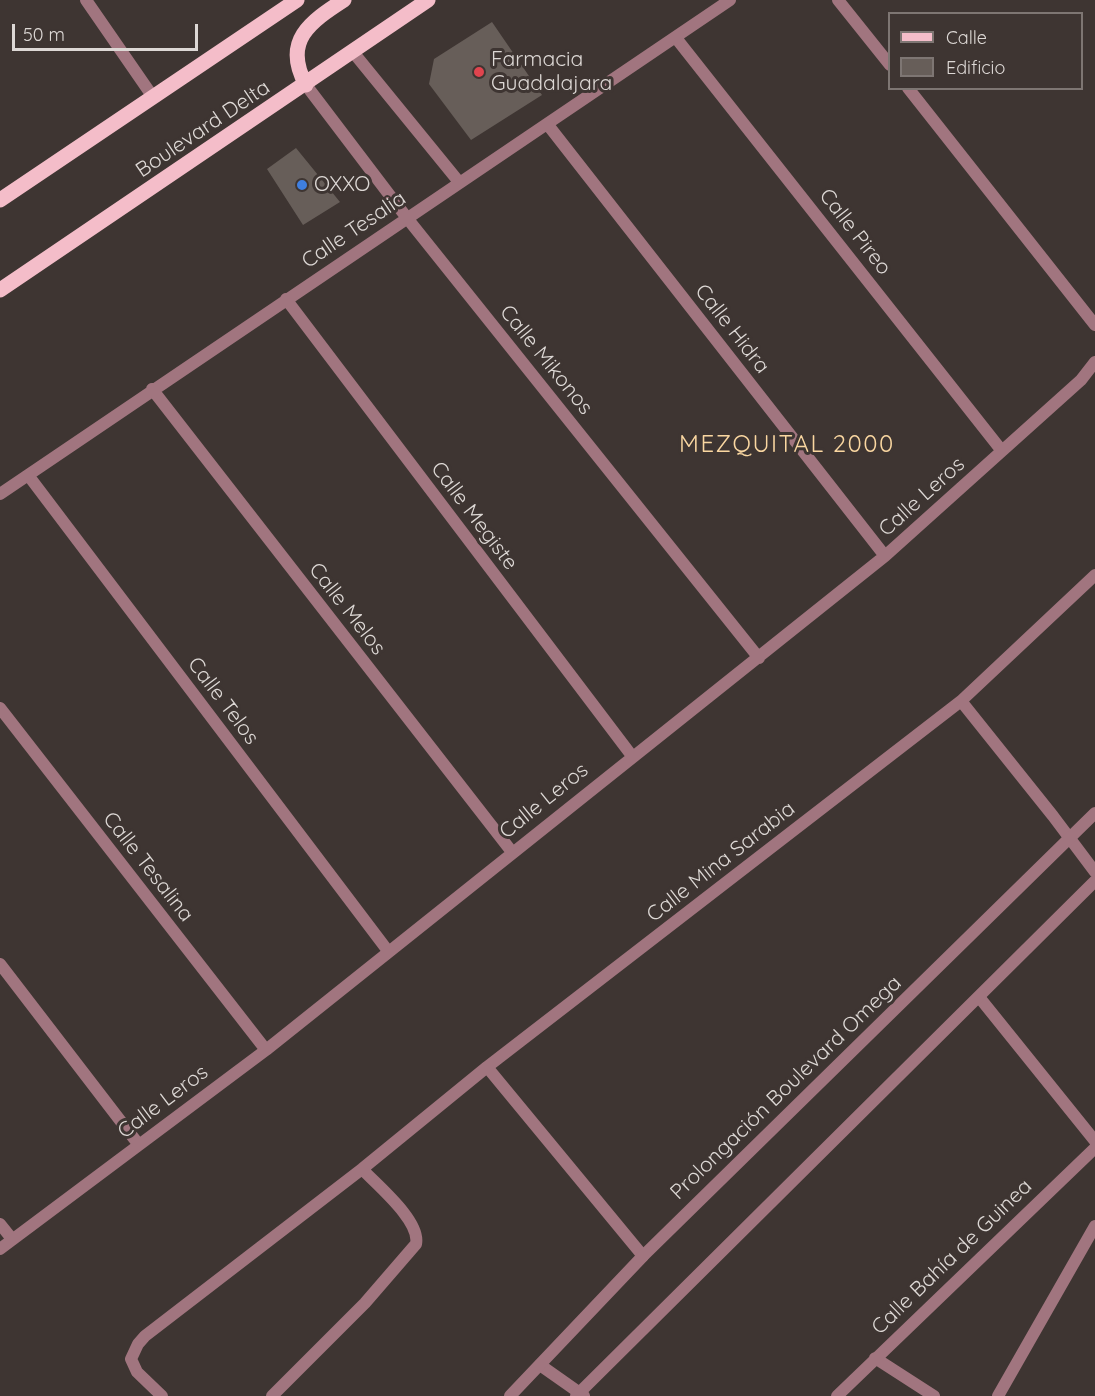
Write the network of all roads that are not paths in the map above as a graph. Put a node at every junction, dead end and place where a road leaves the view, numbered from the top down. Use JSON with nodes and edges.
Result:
{"nodes":[{"id":1,"x":86,"y":0,"type":"edge"},
{"id":2,"x":297,"y":0,"type":"edge"},
{"id":3,"x":344,"y":0,"type":"edge"},
{"id":4,"x":428,"y":0,"type":"edge"},
{"id":5,"x":730,"y":0,"type":"edge"},
{"id":6,"x":838,"y":0,"type":"edge"},
{"id":7,"x":676,"y":38,"type":"junction"},
{"id":8,"x":353,"y":52,"type":"junction"},
{"id":9,"x":888,"y":62,"type":"edge"},
{"id":10,"x":306,"y":85,"type":"junction"},
{"id":11,"x":910,"y":90,"type":"edge"},
{"id":12,"x":153,"y":97,"type":"junction"},
{"id":13,"x":548,"y":125,"type":"junction"},
{"id":14,"x":459,"y":182,"type":"junction"},
{"id":15,"x":0,"y":200,"type":"edge"},
{"id":16,"x":407,"y":218,"type":"junction"},
{"id":17,"x":0,"y":290,"type":"edge"},
{"id":18,"x":285,"y":299,"type":"junction"},
{"id":19,"x":1095,"y":325,"type":"edge"},
{"id":20,"x":1095,"y":362,"type":"edge"},
{"id":21,"x":152,"y":389,"type":"junction"},
{"id":22,"x":1002,"y":450,"type":"junction"},
{"id":23,"x":28,"y":475,"type":"junction"},
{"id":24,"x":0,"y":494,"type":"edge"},
{"id":25,"x":885,"y":556,"type":"junction"},
{"id":26,"x":1095,"y":575,"type":"edge"},
{"id":27,"x":759,"y":658,"type":"junction"},
{"id":28,"x":961,"y":701,"type":"junction"},
{"id":29,"x":0,"y":708,"type":"edge"},
{"id":30,"x":632,"y":756,"type":"junction"},
{"id":31,"x":1095,"y":813,"type":"edge"},
{"id":32,"x":1069,"y":839,"type":"junction"},
{"id":33,"x":512,"y":852,"type":"junction"},
{"id":34,"x":1095,"y":872,"type":"edge"},
{"id":35,"x":1095,"y":881,"type":"edge"},
{"id":36,"x":388,"y":951,"type":"junction"},
{"id":37,"x":0,"y":963,"type":"edge"},
{"id":38,"x":979,"y":998,"type":"junction"},
{"id":39,"x":266,"y":1050,"type":"junction"},
{"id":40,"x":487,"y":1067,"type":"junction"},
{"id":41,"x":1095,"y":1141,"type":"edge"},
{"id":42,"x":139,"y":1145,"type":"junction"},
{"id":43,"x":1095,"y":1148,"type":"edge"},
{"id":44,"x":362,"y":1169,"type":"junction"},
{"id":45,"x":0,"y":1224,"type":"edge"},
{"id":46,"x":1095,"y":1226,"type":"edge"},
{"id":47,"x":12,"y":1239,"type":"junction"},
{"id":48,"x":0,"y":1249,"type":"edge"},
{"id":49,"x":643,"y":1256,"type":"junction"},
{"id":50,"x":874,"y":1358,"type":"junction"},
{"id":51,"x":540,"y":1365,"type":"junction"},
{"id":52,"x":580,"y":1395,"type":"edge"},
{"id":53,"x":162,"y":1396,"type":"edge"},
{"id":54,"x":272,"y":1396,"type":"edge"},
{"id":55,"x":510,"y":1396,"type":"edge"},
{"id":56,"x":837,"y":1396,"type":"edge"},
{"id":57,"x":934,"y":1396,"type":"edge"},
{"id":58,"x":998,"y":1396,"type":"edge"}],
"edges":[{"from":1,"to":12,"type":"street"},
{"from":2,"to":12,"type":"main road"},
{"from":3,"to":10,"type":"main road"},
{"from":4,"to":8,"type":"main road","name":"Boulevard Delta"},
{"from":5,"to":7,"type":"street","name":"Calle Tesalia"},
{"from":6,"to":9,"type":"street"},
{"from":7,"to":13,"type":"street","name":"Calle Tesalia"},
{"from":7,"to":22,"type":"street","name":"Calle Pireo"},
{"from":8,"to":10,"type":"main road","name":"Boulevard Delta"},
{"from":8,"to":14,"type":"street"},
{"from":10,"to":16,"type":"street","name":"Calle Mikonos"},
{"from":10,"to":17,"type":"main road","name":"Boulevard Delta"},
{"from":11,"to":19,"type":"street"},
{"from":12,"to":15,"type":"main road"},
{"from":13,"to":14,"type":"street","name":"Calle Tesalia"},
{"from":13,"to":25,"type":"street","name":"Calle Hidra"},
{"from":14,"to":16,"type":"street","name":"Calle Tesalia"},
{"from":16,"to":18,"type":"street","name":"Calle Tesalia"},
{"from":16,"to":27,"type":"street","name":"Calle Mikonos"},
{"from":18,"to":21,"type":"street","name":"Calle Tesalia"},
{"from":18,"to":30,"type":"street","name":"Calle Megiste"},
{"from":20,"to":22,"type":"street","name":"Calle Leros"},
{"from":21,"to":23,"type":"street","name":"Calle Tesalia"},
{"from":21,"to":33,"type":"street","name":"Calle Melos"},
{"from":22,"to":25,"type":"street","name":"Calle Leros"},
{"from":23,"to":24,"type":"street","name":"Calle Tesalia"},
{"from":23,"to":36,"type":"street","name":"Calle Telos"},
{"from":25,"to":27,"type":"street","name":"Calle Leros"},
{"from":26,"to":28,"type":"street","name":"Calle Mina Sarabia"},
{"from":27,"to":30,"type":"street","name":"Calle Leros"},
{"from":28,"to":32,"type":"street"},
{"from":28,"to":40,"type":"street","name":"Calle Mina Sarabia"},
{"from":29,"to":39,"type":"street","name":"Calle Tesalina"},
{"from":30,"to":33,"type":"street","name":"Calle Leros"},
{"from":31,"to":32,"type":"street","name":"Prolongación Boulevard Omega"},
{"from":32,"to":34,"type":"street"},
{"from":32,"to":49,"type":"street","name":"Prolongación Boulevard Omega"},
{"from":33,"to":36,"type":"street","name":"Calle Leros"},
{"from":35,"to":38,"type":"street"},
{"from":36,"to":39,"type":"street","name":"Calle Leros"},
{"from":37,"to":42,"type":"street"},
{"from":38,"to":41,"type":"street"},
{"from":38,"to":52,"type":"street"},
{"from":39,"to":42,"type":"street","name":"Calle Leros"},
{"from":40,"to":44,"type":"street","name":"Calle Mina Sarabia"},
{"from":40,"to":49,"type":"street"},
{"from":42,"to":47,"type":"street","name":"Calle Leros"},
{"from":43,"to":50,"type":"street","name":"Calle Bahía de Guinea"},
{"from":44,"to":53,"type":"street","name":"Calle Mina Sarabia"},
{"from":44,"to":54,"type":"street"},
{"from":45,"to":47,"type":"street"},
{"from":46,"to":58,"type":"street"},
{"from":47,"to":48,"type":"street","name":"Calle Leros"},
{"from":49,"to":51,"type":"street","name":"Prolongación Boulevard Omega"},
{"from":50,"to":56,"type":"street","name":"Calle Bahía de Guinea"},
{"from":50,"to":57,"type":"street"},
{"from":51,"to":52,"type":"street"},
{"from":51,"to":55,"type":"street","name":"Prolongación Boulevard Omega"}]}
